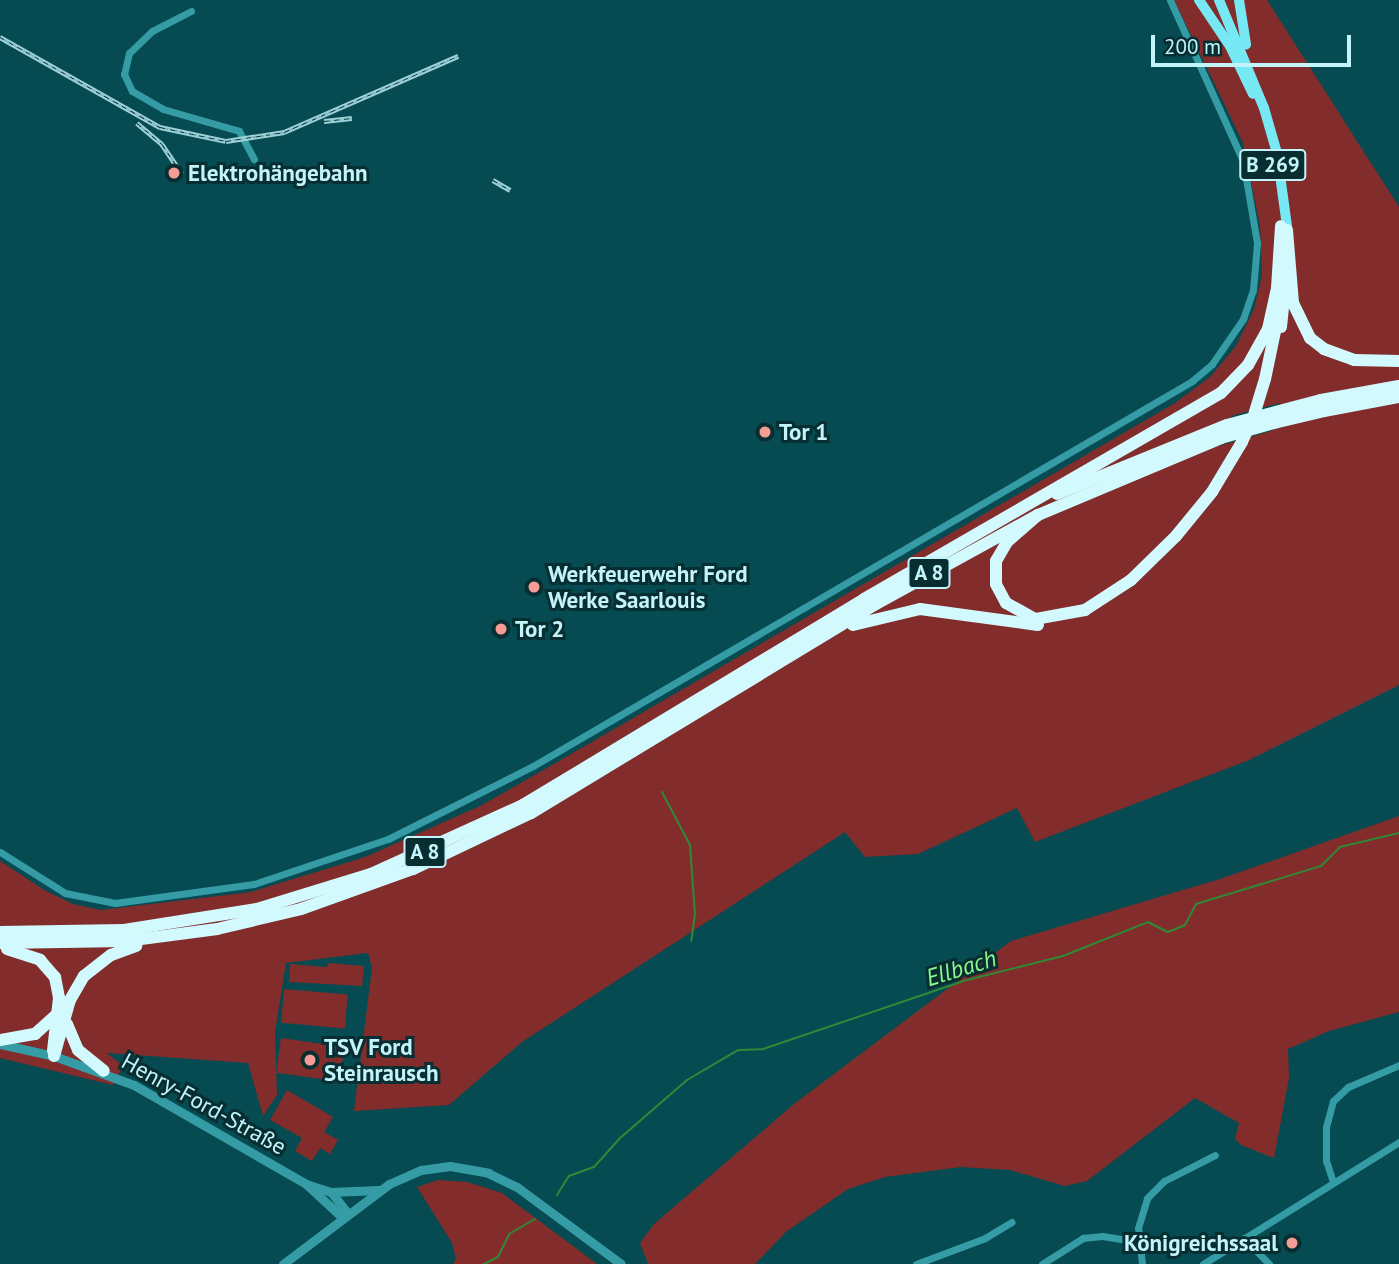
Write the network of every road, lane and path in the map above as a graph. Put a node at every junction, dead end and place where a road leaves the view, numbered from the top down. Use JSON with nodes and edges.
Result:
{"nodes":[{"id":1,"x":1170,"y":0,"type":"edge"},
{"id":2,"x":1199,"y":0,"type":"edge"},
{"id":3,"x":1213,"y":0,"type":"edge"},
{"id":4,"x":1219,"y":0,"type":"edge"},
{"id":5,"x":1239,"y":0,"type":"edge"},
{"id":6,"x":191,"y":11,"type":"dead end"},
{"id":7,"x":1261,"y":106,"type":"junction"},
{"id":8,"x":254,"y":159,"type":"dead end"},
{"id":9,"x":1284,"y":226,"type":"junction"},
{"id":10,"x":1399,"y":361,"type":"edge"},
{"id":11,"x":1399,"y":386,"type":"edge"},
{"id":12,"x":1399,"y":397,"type":"edge"},
{"id":13,"x":1276,"y":416,"type":"junction"},
{"id":14,"x":1022,"y":511,"type":"junction"},
{"id":15,"x":1038,"y":515,"type":"junction"},
{"id":16,"x":824,"y":636,"type":"junction"},
{"id":17,"x":0,"y":852,"type":"edge"},
{"id":18,"x":0,"y":932,"type":"edge"},
{"id":19,"x":174,"y":936,"type":"junction"},
{"id":20,"x":0,"y":945,"type":"edge"},
{"id":21,"x":61,"y":1016,"type":"junction"},
{"id":22,"x":0,"y":1042,"type":"edge"},
{"id":23,"x":54,"y":1056,"type":"junction"},
{"id":24,"x":1399,"y":1065,"type":"edge"},
{"id":25,"x":104,"y":1071,"type":"junction"},
{"id":26,"x":1399,"y":1142,"type":"edge"},
{"id":27,"x":1215,"y":1155,"type":"dead end"},
{"id":28,"x":1333,"y":1182,"type":"junction"},
{"id":29,"x":306,"y":1184,"type":"junction"},
{"id":30,"x":381,"y":1189,"type":"junction"},
{"id":31,"x":331,"y":1192,"type":"junction"},
{"id":32,"x":345,"y":1216,"type":"junction"},
{"id":33,"x":1012,"y":1222,"type":"dead end"},
{"id":34,"x":1244,"y":1238,"type":"junction"},
{"id":35,"x":1139,"y":1242,"type":"junction"},
{"id":36,"x":283,"y":1264,"type":"edge"},
{"id":37,"x":621,"y":1264,"type":"edge"},
{"id":38,"x":916,"y":1264,"type":"edge"},
{"id":39,"x":1042,"y":1264,"type":"edge"},
{"id":40,"x":1142,"y":1264,"type":"edge"},
{"id":41,"x":1203,"y":1264,"type":"edge"},
{"id":42,"x":1269,"y":1264,"type":"edge"}],
"edges":[{"from":1,"to":17,"type":"street"},
{"from":2,"to":7,"type":"main road"},
{"from":3,"to":7,"type":"main road","name":"B 269","number":"B 269"},
{"from":4,"to":7,"type":"main road"},
{"from":5,"to":7,"type":"main road"},
{"from":6,"to":8,"type":"street"},
{"from":7,"to":9,"type":"main road","name":"B 269","number":"B 269"},
{"from":9,"to":10,"type":"highway"},
{"from":9,"to":14,"type":"highway"},
{"from":9,"to":15,"type":"highway"},
{"from":9,"to":16,"type":"highway"},
{"from":11,"to":13,"type":"highway","number":"A 8"},
{"from":12,"to":13,"type":"highway","number":"A 8"},
{"from":13,"to":14,"type":"highway","number":"A 8"},
{"from":13,"to":15,"type":"highway","number":"A 8"},
{"from":14,"to":18,"type":"highway","name":"A 8","number":"A 8"},
{"from":15,"to":16,"type":"highway","name":"A 8","number":"A 8"},
{"from":16,"to":19,"type":"highway","name":"A 8","number":"A 8"},
{"from":19,"to":20,"type":"highway","number":"A 8"},
{"from":19,"to":21,"type":"highway"},
{"from":20,"to":21,"type":"highway"},
{"from":21,"to":22,"type":"highway"},
{"from":21,"to":23,"type":"highway"},
{"from":21,"to":25,"type":"highway"},
{"from":22,"to":23,"type":"street","name":"Henry-Ford-Straße"},
{"from":23,"to":25,"type":"street","name":"Henry-Ford-Straße"},
{"from":24,"to":28,"type":"street"},
{"from":25,"to":29,"type":"street","name":"Henry-Ford-Straße"},
{"from":26,"to":28,"type":"street"},
{"from":27,"to":35,"type":"street"},
{"from":28,"to":34,"type":"street"},
{"from":29,"to":31,"type":"street","name":"Henry-Ford-Straße"},
{"from":29,"to":32,"type":"street","name":"Henry-Ford-Straße"},
{"from":30,"to":31,"type":"street"},
{"from":30,"to":32,"type":"street"},
{"from":30,"to":37,"type":"street"},
{"from":31,"to":32,"type":"street"},
{"from":32,"to":36,"type":"street"},
{"from":33,"to":38,"type":"street"},
{"from":34,"to":41,"type":"street"},
{"from":34,"to":42,"type":"street"},
{"from":35,"to":39,"type":"street"},
{"from":35,"to":40,"type":"street"}]}
